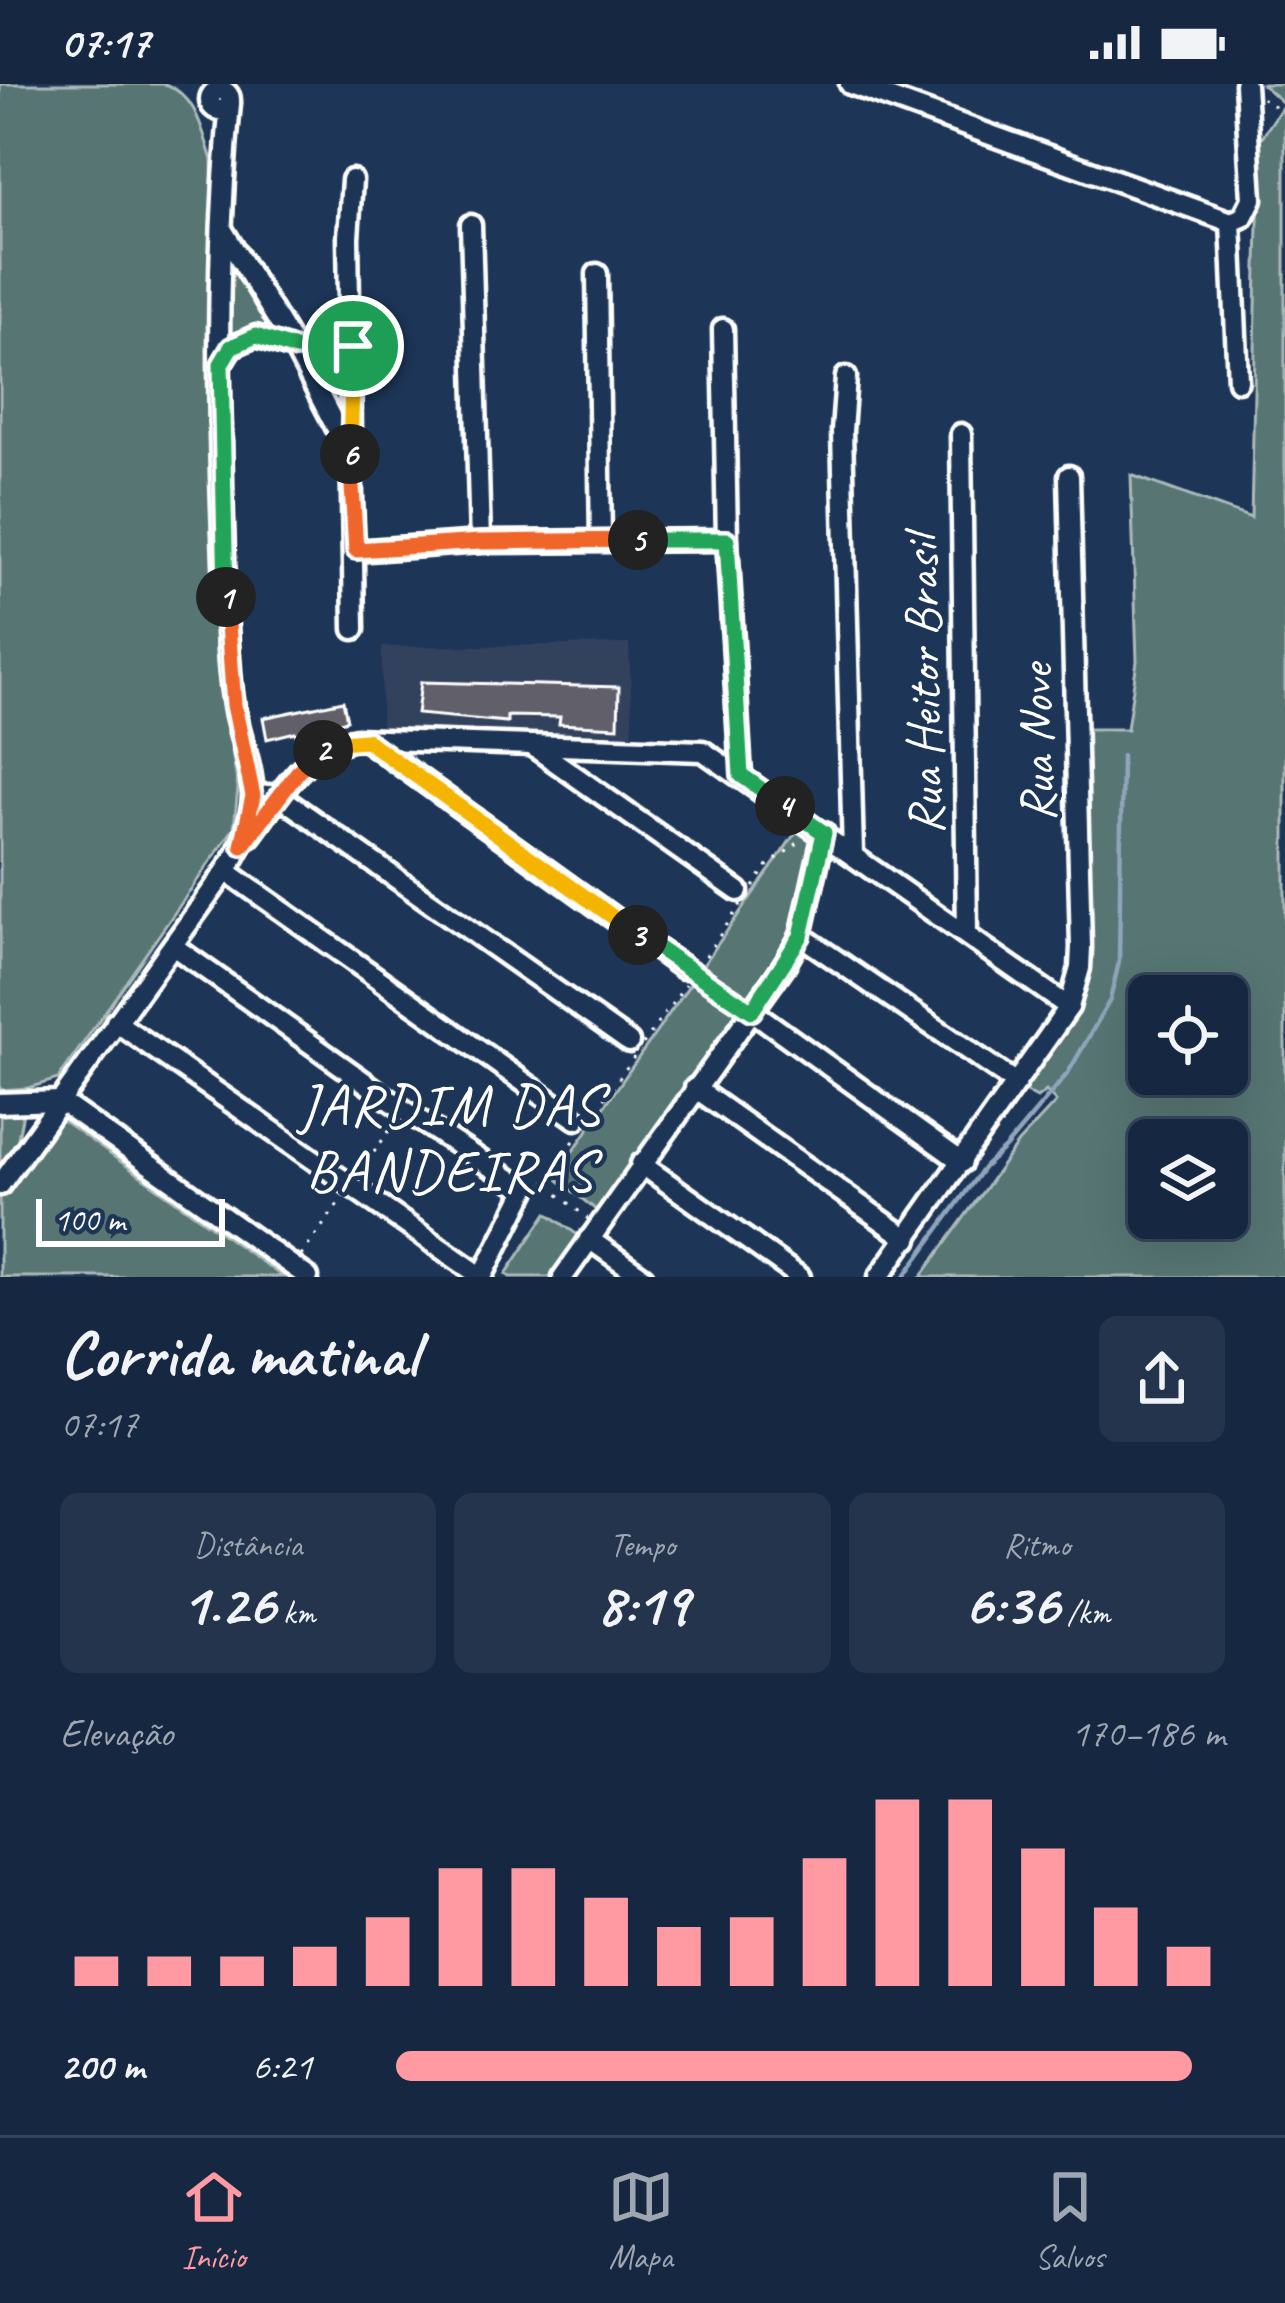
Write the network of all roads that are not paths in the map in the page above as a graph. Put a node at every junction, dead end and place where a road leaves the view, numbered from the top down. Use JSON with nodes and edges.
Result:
{"nodes":[{"id":1,"x":192,"y":84,"type":"edge"},
{"id":2,"x":850,"y":84,"type":"edge"},
{"id":3,"x":1246,"y":85,"type":"edge"},
{"id":4,"x":222,"y":95,"type":"edge"},
{"id":5,"x":352,"y":180,"type":"dead end"},
{"id":6,"x":1231,"y":222,"type":"junction"},
{"id":7,"x":471,"y":225,"type":"dead end"},
{"id":8,"x":222,"y":228,"type":"junction"},
{"id":9,"x":597,"y":274,"type":"dead end"},
{"id":10,"x":722,"y":329,"type":"dead end"},
{"id":11,"x":353,"y":346,"type":"junction"},
{"id":12,"x":295,"y":349,"type":"junction"},
{"id":13,"x":221,"y":364,"type":"junction"},
{"id":14,"x":846,"y":377,"type":"dead end"},
{"id":15,"x":1238,"y":381,"type":"dead end"},
{"id":16,"x":961,"y":434,"type":"dead end"},
{"id":17,"x":350,"y":454,"type":"junction"},
{"id":18,"x":1069,"y":476,"type":"dead end"},
{"id":19,"x":601,"y":540,"type":"junction"},
{"id":20,"x":727,"y":540,"type":"junction"},
{"id":21,"x":480,"y":542,"type":"junction"},
{"id":22,"x":356,"y":550,"type":"junction"},
{"id":23,"x":355,"y":629,"type":"dead end"},
{"id":24,"x":366,"y":740,"type":"junction"},
{"id":25,"x":534,"y":748,"type":"junction"},
{"id":26,"x":741,"y":775,"type":"junction"},
{"id":27,"x":253,"y":796,"type":"junction"},
{"id":28,"x":279,"y":796,"type":"junction"},
{"id":29,"x":821,"y":831,"type":"junction"},
{"id":30,"x":242,"y":846,"type":"junction"},
{"id":31,"x":853,"y":855,"type":"junction"},
{"id":32,"x":226,"y":871,"type":"junction"},
{"id":33,"x":743,"y":895,"type":"road end"},
{"id":34,"x":967,"y":935,"type":"junction"},
{"id":35,"x":801,"y":936,"type":"junction"},
{"id":36,"x":173,"y":946,"type":"junction"},
{"id":37,"x":688,"y":971,"type":"road end"},
{"id":38,"x":1069,"y":1006,"type":"junction"},
{"id":39,"x":752,"y":1011,"type":"junction"},
{"id":40,"x":116,"y":1022,"type":"junction"},
{"id":41,"x":629,"y":1042,"type":"dead end"},
{"id":42,"x":1016,"y":1082,"type":"junction"},
{"id":43,"x":695,"y":1088,"type":"junction"},
{"id":44,"x":59,"y":1101,"type":"junction"},
{"id":45,"x":0,"y":1103,"type":"edge"},
{"id":46,"x":576,"y":1119,"type":"dead end"},
{"id":47,"x":962,"y":1162,"type":"junction"},
{"id":48,"x":641,"y":1163,"type":"junction"},
{"id":49,"x":0,"y":1185,"type":"edge"},
{"id":50,"x":594,"y":1232,"type":"junction"},
{"id":51,"x":908,"y":1239,"type":"junction"},
{"id":52,"x":308,"y":1277,"type":"edge"},
{"id":53,"x":482,"y":1277,"type":"edge"},
{"id":54,"x":563,"y":1277,"type":"edge"},
{"id":55,"x":643,"y":1277,"type":"edge"},
{"id":56,"x":800,"y":1277,"type":"edge"},
{"id":57,"x":879,"y":1277,"type":"edge"}],
"edges":[{"from":1,"to":4,"type":"street"},
{"from":2,"to":6,"type":"street"},
{"from":3,"to":6,"type":"street"},
{"from":4,"to":8,"type":"street"},
{"from":5,"to":11,"type":"street"},
{"from":6,"to":15,"type":"street"},
{"from":7,"to":21,"type":"street"},
{"from":8,"to":12,"type":"street"},
{"from":8,"to":13,"type":"street"},
{"from":9,"to":19,"type":"street"},
{"from":10,"to":20,"type":"street"},
{"from":11,"to":12,"type":"street"},
{"from":11,"to":17,"type":"street"},
{"from":12,"to":13,"type":"street"},
{"from":12,"to":17,"type":"street"},
{"from":13,"to":27,"type":"street"},
{"from":14,"to":31,"type":"street"},
{"from":16,"to":34,"type":"street","name":"Rua Heitor Brasil"},
{"from":17,"to":22,"type":"street"},
{"from":18,"to":38,"type":"street","name":"Rua Nove"},
{"from":19,"to":20,"type":"street"},
{"from":19,"to":21,"type":"street"},
{"from":20,"to":26,"type":"street"},
{"from":21,"to":22,"type":"street"},
{"from":22,"to":23,"type":"street"},
{"from":24,"to":25,"type":"street"},
{"from":24,"to":28,"type":"street"},
{"from":24,"to":37,"type":"street"},
{"from":25,"to":26,"type":"street"},
{"from":25,"to":33,"type":"street"},
{"from":26,"to":29,"type":"street"},
{"from":27,"to":28,"type":"street"},
{"from":27,"to":30,"type":"street"},
{"from":28,"to":30,"type":"street"},
{"from":28,"to":41,"type":"street"},
{"from":29,"to":31,"type":"street"},
{"from":29,"to":35,"type":"street"},
{"from":30,"to":32,"type":"street"},
{"from":31,"to":34,"type":"street"},
{"from":32,"to":36,"type":"street"},
{"from":32,"to":46,"type":"street"},
{"from":34,"to":38,"type":"street"},
{"from":35,"to":39,"type":"street"},
{"from":35,"to":42,"type":"street"},
{"from":36,"to":40,"type":"street"},
{"from":36,"to":53,"type":"street"},
{"from":38,"to":42,"type":"street"},
{"from":39,"to":43,"type":"street"},
{"from":39,"to":47,"type":"street"},
{"from":40,"to":44,"type":"street"},
{"from":40,"to":53,"type":"street"},
{"from":42,"to":47,"type":"street"},
{"from":43,"to":48,"type":"street"},
{"from":43,"to":51,"type":"street"},
{"from":44,"to":45,"type":"street"},
{"from":44,"to":49,"type":"street"},
{"from":44,"to":52,"type":"street"},
{"from":47,"to":51,"type":"street"},
{"from":48,"to":50,"type":"street"},
{"from":48,"to":56,"type":"street"},
{"from":50,"to":54,"type":"street"},
{"from":50,"to":55,"type":"street"},
{"from":51,"to":57,"type":"street"}]}
